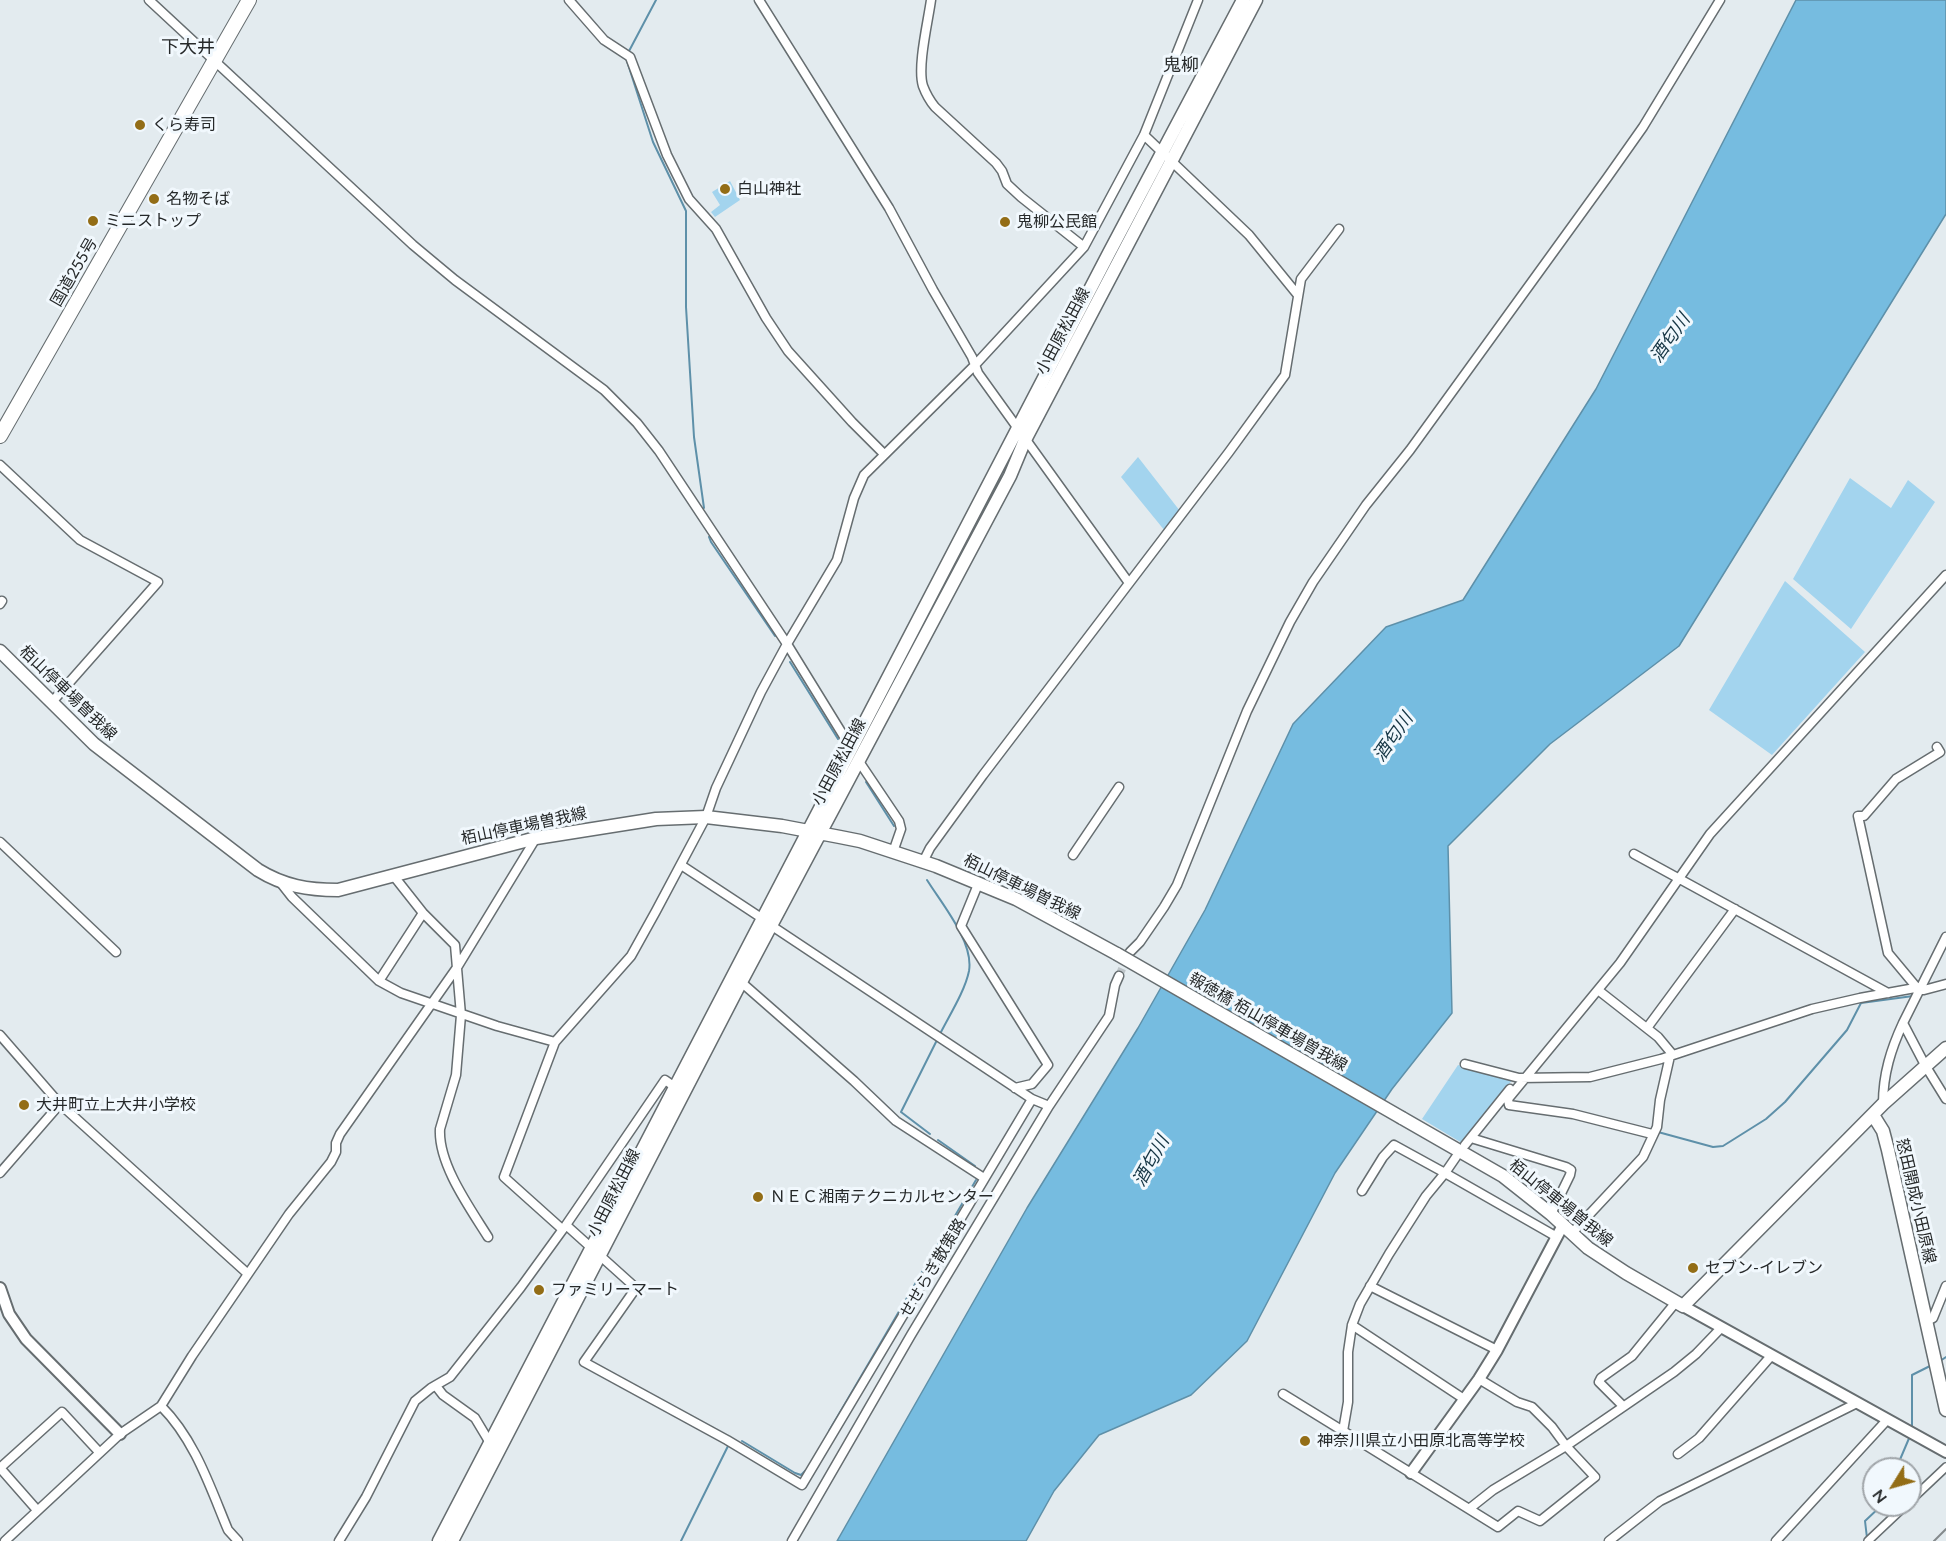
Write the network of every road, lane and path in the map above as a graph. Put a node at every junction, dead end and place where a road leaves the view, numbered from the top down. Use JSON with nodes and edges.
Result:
{"nodes":[{"id":1,"x":148,"y":0,"type":"edge"},
{"id":2,"x":249,"y":0,"type":"edge"},
{"id":3,"x":569,"y":0,"type":"edge"},
{"id":4,"x":759,"y":0,"type":"edge"},
{"id":5,"x":931,"y":0,"type":"edge"},
{"id":6,"x":1198,"y":0,"type":"edge"},
{"id":7,"x":1243,"y":0,"type":"edge"},
{"id":8,"x":1256,"y":0,"type":"edge"},
{"id":9,"x":1720,"y":0,"type":"edge"},
{"id":10,"x":213,"y":60,"type":"junction"},
{"id":11,"x":1144,"y":135,"type":"junction"},
{"id":12,"x":1167,"y":156,"type":"junction"},
{"id":13,"x":1339,"y":230,"type":"dead end"},
{"id":14,"x":1084,"y":247,"type":"junction"},
{"id":15,"x":1298,"y":294,"type":"junction"},
{"id":16,"x":975,"y":365,"type":"junction"},
{"id":17,"x":1018,"y":428,"type":"junction"},
{"id":18,"x":0,"y":436,"type":"edge"},
{"id":19,"x":1024,"y":440,"type":"junction"},
{"id":20,"x":884,"y":454,"type":"junction"},
{"id":21,"x":0,"y":465,"type":"edge"},
{"id":22,"x":1946,"y":575,"type":"edge"},
{"id":23,"x":1129,"y":584,"type":"junction"},
{"id":24,"x":787,"y":644,"type":"junction"},
{"id":25,"x":0,"y":651,"type":"edge"},
{"id":26,"x":52,"y":702,"type":"junction"},
{"id":27,"x":1937,"y":747,"type":"dead end"},
{"id":28,"x":851,"y":748,"type":"junction"},
{"id":29,"x":858,"y":760,"type":"junction"},
{"id":30,"x":1119,"y":787,"type":"dead end"},
{"id":31,"x":706,"y":817,"type":"junction"},
{"id":32,"x":814,"y":832,"type":"junction"},
{"id":33,"x":536,"y":838,"type":"junction"},
{"id":34,"x":0,"y":842,"type":"edge"},
{"id":35,"x":896,"y":853,"type":"junction"},
{"id":36,"x":1634,"y":854,"type":"dead end"},
{"id":37,"x":1074,"y":855,"type":"dead end"},
{"id":38,"x":922,"y":862,"type":"junction"},
{"id":39,"x":681,"y":865,"type":"junction"},
{"id":40,"x":393,"y":875,"type":"junction"},
{"id":41,"x":1679,"y":879,"type":"junction"},
{"id":42,"x":979,"y":882,"type":"junction"},
{"id":43,"x":281,"y":883,"type":"junction"},
{"id":44,"x":1735,"y":909,"type":"junction"},
{"id":45,"x":423,"y":913,"type":"junction"},
{"id":46,"x":767,"y":922,"type":"junction"},
{"id":47,"x":1946,"y":937,"type":"edge"},
{"id":48,"x":116,"y":952,"type":"dead end"},
{"id":49,"x":1130,"y":952,"type":"tunnel mouth"},
{"id":50,"x":1117,"y":954,"type":"joint"},
{"id":51,"x":458,"y":966,"type":"junction"},
{"id":52,"x":1119,"y":976,"type":"tunnel mouth"},
{"id":53,"x":379,"y":981,"type":"junction"},
{"id":54,"x":741,"y":982,"type":"junction"},
{"id":55,"x":1946,"y":984,"type":"edge"},
{"id":56,"x":1598,"y":990,"type":"junction"},
{"id":57,"x":1917,"y":992,"type":"junction"},
{"id":58,"x":1889,"y":994,"type":"junction"},
{"id":59,"x":431,"y":1003,"type":"junction"},
{"id":60,"x":461,"y":1015,"type":"junction"},
{"id":61,"x":1903,"y":1023,"type":"junction"},
{"id":62,"x":1647,"y":1028,"type":"junction"},
{"id":63,"x":0,"y":1035,"type":"edge"},
{"id":64,"x":555,"y":1042,"type":"junction"},
{"id":65,"x":1946,"y":1048,"type":"edge"},
{"id":66,"x":1671,"y":1055,"type":"junction"},
{"id":67,"x":1465,"y":1064,"type":"dead end"},
{"id":68,"x":1925,"y":1065,"type":"junction"},
{"id":69,"x":1522,"y":1078,"type":"junction"},
{"id":70,"x":675,"y":1087,"type":"junction"},
{"id":71,"x":1015,"y":1088,"type":"junction"},
{"id":72,"x":1506,"y":1098,"type":"junction"},
{"id":73,"x":1032,"y":1099,"type":"junction"},
{"id":74,"x":1946,"y":1100,"type":"edge"},
{"id":75,"x":60,"y":1104,"type":"junction"},
{"id":76,"x":1883,"y":1104,"type":"junction"},
{"id":77,"x":1048,"y":1106,"type":"junction"},
{"id":78,"x":1873,"y":1115,"type":"junction"},
{"id":79,"x":1402,"y":1118,"type":"joint"},
{"id":80,"x":935,"y":1134,"type":"dead end"},
{"id":81,"x":1652,"y":1134,"type":"junction"},
{"id":82,"x":1471,"y":1137,"type":"junction"},
{"id":83,"x":929,"y":1142,"type":"junction"},
{"id":84,"x":1465,"y":1145,"type":"dead end"},
{"id":85,"x":1456,"y":1157,"type":"dead end"},
{"id":86,"x":0,"y":1173,"type":"edge"},
{"id":87,"x":1445,"y":1173,"type":"junction"},
{"id":88,"x":984,"y":1178,"type":"junction"},
{"id":89,"x":1362,"y":1191,"type":"dead end"},
{"id":90,"x":1551,"y":1214,"type":"junction"},
{"id":91,"x":564,"y":1227,"type":"junction"},
{"id":92,"x":1564,"y":1232,"type":"junction"},
{"id":93,"x":488,"y":1237,"type":"dead end"},
{"id":94,"x":595,"y":1252,"type":"junction"},
{"id":95,"x":248,"y":1274,"type":"junction"},
{"id":96,"x":1370,"y":1286,"type":"junction"},
{"id":97,"x":1946,"y":1286,"type":"edge"},
{"id":98,"x":0,"y":1288,"type":"edge"},
{"id":99,"x":1680,"y":1304,"type":"junction"},
{"id":100,"x":1927,"y":1321,"type":"junction"},
{"id":101,"x":1352,"y":1325,"type":"junction"},
{"id":102,"x":1721,"y":1328,"type":"junction"},
{"id":103,"x":1497,"y":1350,"type":"junction"},
{"id":104,"x":1772,"y":1356,"type":"junction"},
{"id":105,"x":1479,"y":1379,"type":"junction"},
{"id":106,"x":436,"y":1386,"type":"junction"},
{"id":107,"x":1283,"y":1394,"type":"dead end"},
{"id":108,"x":1464,"y":1399,"type":"junction"},
{"id":109,"x":1857,"y":1403,"type":"junction"},
{"id":110,"x":161,"y":1406,"type":"junction"},
{"id":111,"x":1623,"y":1406,"type":"junction"},
{"id":112,"x":1946,"y":1410,"type":"edge"},
{"id":113,"x":1887,"y":1420,"type":"junction"},
{"id":114,"x":1343,"y":1431,"type":"junction"},
{"id":115,"x":120,"y":1434,"type":"junction"},
{"id":116,"x":490,"y":1443,"type":"junction"},
{"id":117,"x":1566,"y":1446,"type":"junction"},
{"id":118,"x":99,"y":1452,"type":"junction"},
{"id":119,"x":1946,"y":1452,"type":"edge"},
{"id":120,"x":1678,"y":1454,"type":"dead end"},
{"id":121,"x":1946,"y":1467,"type":"edge"},
{"id":122,"x":0,"y":1468,"type":"edge"},
{"id":123,"x":1411,"y":1473,"type":"junction"},
{"id":124,"x":1922,"y":1490,"type":"edge"},
{"id":125,"x":1469,"y":1509,"type":"junction"},
{"id":126,"x":37,"y":1510,"type":"junction"},
{"id":127,"x":1893,"y":1517,"type":"edge"},
{"id":128,"x":5,"y":1541,"type":"edge"},
{"id":129,"x":237,"y":1541,"type":"edge"},
{"id":130,"x":339,"y":1541,"type":"edge"},
{"id":131,"x":439,"y":1541,"type":"edge"},
{"id":132,"x":452,"y":1541,"type":"edge"},
{"id":133,"x":792,"y":1541,"type":"edge"},
{"id":134,"x":1609,"y":1541,"type":"edge"},
{"id":135,"x":1776,"y":1541,"type":"edge"},
{"id":136,"x":1868,"y":1541,"type":"edge"}],
"edges":[{"from":1,"to":10,"type":"street"},
{"from":2,"to":10,"type":"highway","name":"国道255号"},
{"from":3,"to":20,"type":"street"},
{"from":4,"to":16,"type":"street"},
{"from":5,"to":14,"type":"street"},
{"from":6,"to":11,"type":"street"},
{"from":7,"to":12,"type":"main road","name":"小田原松田線"},
{"from":8,"to":12,"type":"main road","name":"小田原松田線"},
{"from":9,"to":49,"type":"street"},
{"from":10,"to":18,"type":"highway","name":"国道255号"},
{"from":10,"to":24,"type":"street"},
{"from":11,"to":12,"type":"street"},
{"from":11,"to":14,"type":"street"},
{"from":12,"to":15,"type":"street"},
{"from":12,"to":17,"type":"main road","name":"小田原松田線"},
{"from":12,"to":19,"type":"main road","name":"小田原松田線"},
{"from":13,"to":15,"type":"street"},
{"from":14,"to":16,"type":"street"},
{"from":15,"to":23,"type":"street"},
{"from":16,"to":17,"type":"street"},
{"from":16,"to":20,"type":"street"},
{"from":17,"to":19,"type":"street"},
{"from":17,"to":28,"type":"main road","name":"小田原松田線"},
{"from":19,"to":23,"type":"street"},
{"from":19,"to":29,"type":"main road","name":"小田原松田線"},
{"from":20,"to":24,"type":"street"},
{"from":21,"to":26,"type":"street"},
{"from":22,"to":41,"type":"street"},
{"from":23,"to":38,"type":"street"},
{"from":24,"to":28,"type":"street"},
{"from":24,"to":31,"type":"street"},
{"from":25,"to":26,"type":"main road","name":"栢山停車場曽我線"},
{"from":26,"to":43,"type":"main road","name":"栢山停車場曽我線"},
{"from":27,"to":57,"type":"street"},
{"from":28,"to":32,"type":"main road","name":"小田原松田線"},
{"from":29,"to":32,"type":"main road","name":"小田原松田線"},
{"from":29,"to":35,"type":"street"},
{"from":30,"to":37,"type":"street"},
{"from":31,"to":32,"type":"main road","name":"栢山停車場曽我線"},
{"from":31,"to":33,"type":"main road","name":"栢山停車場曽我線"},
{"from":31,"to":39,"type":"street"},
{"from":32,"to":35,"type":"main road","name":"栢山停車場曽我線"},
{"from":32,"to":46,"type":"main road","name":"小田原松田線"},
{"from":33,"to":40,"type":"main road","name":"栢山停車場曽我線"},
{"from":33,"to":51,"type":"street"},
{"from":34,"to":48,"type":"street"},
{"from":35,"to":38,"type":"main road","name":"栢山停車場曽我線"},
{"from":36,"to":41,"type":"street"},
{"from":38,"to":42,"type":"main road","name":"栢山停車場曽我線"},
{"from":39,"to":46,"type":"street"},
{"from":39,"to":64,"type":"street"},
{"from":40,"to":43,"type":"main road","name":"栢山停車場曽我線"},
{"from":40,"to":45,"type":"street"},
{"from":41,"to":44,"type":"street"},
{"from":41,"to":56,"type":"street"},
{"from":42,"to":50,"type":"main road","name":"栢山停車場曽我線"},
{"from":42,"to":71,"type":"street"},
{"from":43,"to":53,"type":"street"},
{"from":44,"to":58,"type":"street"},
{"from":44,"to":62,"type":"street"},
{"from":45,"to":51,"type":"street"},
{"from":45,"to":53,"type":"street"},
{"from":46,"to":54,"type":"main road","name":"小田原松田線"},
{"from":46,"to":70,"type":"main road","name":"小田原松田線"},
{"from":46,"to":71,"type":"street"},
{"from":47,"to":57,"type":"street"},
{"from":50,"to":79,"type":"main road","name":"報徳橋 栢山停車場曽我線","bridge":true},
{"from":51,"to":59,"type":"street"},
{"from":51,"to":60,"type":"street"},
{"from":52,"to":77,"type":"street","name":"せせらぎ散策路"},
{"from":53,"to":59,"type":"street"},
{"from":54,"to":83,"type":"street"},
{"from":54,"to":94,"type":"main road","name":"小田原松田線"},
{"from":55,"to":57,"type":"street"},
{"from":56,"to":62,"type":"street"},
{"from":56,"to":69,"type":"street"},
{"from":57,"to":58,"type":"street"},
{"from":57,"to":61,"type":"street"},
{"from":58,"to":66,"type":"street"},
{"from":59,"to":60,"type":"street"},
{"from":59,"to":95,"type":"street"},
{"from":60,"to":64,"type":"street"},
{"from":60,"to":93,"type":"street"},
{"from":61,"to":68,"type":"street"},
{"from":61,"to":76,"type":"street"},
{"from":62,"to":66,"type":"street"},
{"from":63,"to":75,"type":"street"},
{"from":64,"to":91,"type":"street"},
{"from":65,"to":68,"type":"main road"},
{"from":66,"to":69,"type":"street"},
{"from":66,"to":81,"type":"street"},
{"from":67,"to":69,"type":"street"},
{"from":68,"to":74,"type":"street"},
{"from":68,"to":76,"type":"main road"},
{"from":69,"to":72,"type":"street"},
{"from":70,"to":91,"type":"street"},
{"from":70,"to":94,"type":"main road","name":"小田原松田線"},
{"from":71,"to":73,"type":"street"},
{"from":72,"to":81,"type":"street"},
{"from":72,"to":82,"type":"street"},
{"from":73,"to":77,"type":"street"},
{"from":73,"to":88,"type":"street"},
{"from":75,"to":86,"type":"street"},
{"from":75,"to":95,"type":"street"},
{"from":76,"to":78,"type":"main road"},
{"from":77,"to":133,"type":"street","name":"せせらぎ散策路"},
{"from":78,"to":99,"type":"main road"},
{"from":78,"to":100,"type":"main road","name":"怒田開成小田原線"},
{"from":79,"to":90,"type":"main road","name":"栢山停車場曽我線"},
{"from":80,"to":83,"type":"street"},
{"from":81,"to":92,"type":"street"},
{"from":82,"to":84,"type":"street"},
{"from":82,"to":90,"type":"street"},
{"from":83,"to":88,"type":"street"},
{"from":85,"to":87,"type":"street"},
{"from":87,"to":89,"type":"street"},
{"from":87,"to":92,"type":"street"},
{"from":87,"to":96,"type":"street"},
{"from":88,"to":94,"type":"street"},
{"from":90,"to":92,"type":"main road","name":"栢山停車場曽我線"},
{"from":91,"to":94,"type":"street"},
{"from":91,"to":106,"type":"street"},
{"from":92,"to":99,"type":"main road","name":"栢山停車場曽我線"},
{"from":92,"to":103,"type":"street"},
{"from":94,"to":116,"type":"main road","name":"小田原松田線"},
{"from":94,"to":132,"type":"main road","name":"小田原松田線"},
{"from":95,"to":110,"type":"street"},
{"from":96,"to":101,"type":"street"},
{"from":96,"to":103,"type":"street"},
{"from":97,"to":100,"type":"street"},
{"from":98,"to":115,"type":"street"},
{"from":99,"to":102,"type":"street"},
{"from":99,"to":111,"type":"street"},
{"from":100,"to":112,"type":"main road","name":"怒田開成小田原線"},
{"from":101,"to":108,"type":"street"},
{"from":101,"to":114,"type":"street"},
{"from":102,"to":104,"type":"street"},
{"from":102,"to":111,"type":"street"},
{"from":103,"to":105,"type":"street"},
{"from":104,"to":109,"type":"street"},
{"from":104,"to":120,"type":"street"},
{"from":105,"to":108,"type":"street"},
{"from":105,"to":117,"type":"street"},
{"from":106,"to":116,"type":"street"},
{"from":106,"to":130,"type":"street"},
{"from":107,"to":114,"type":"street"},
{"from":108,"to":123,"type":"street"},
{"from":109,"to":113,"type":"street"},
{"from":109,"to":134,"type":"street"},
{"from":110,"to":115,"type":"street"},
{"from":110,"to":129,"type":"street"},
{"from":111,"to":117,"type":"street"},
{"from":113,"to":119,"type":"street"},
{"from":113,"to":135,"type":"street"},
{"from":114,"to":123,"type":"street"},
{"from":115,"to":118,"type":"street"},
{"from":116,"to":131,"type":"main road","name":"小田原松田線"},
{"from":117,"to":125,"type":"street"},
{"from":117,"to":125,"type":"street"},
{"from":118,"to":122,"type":"street"},
{"from":118,"to":126,"type":"street"},
{"from":121,"to":124,"type":"street"},
{"from":122,"to":126,"type":"street"},
{"from":123,"to":125,"type":"street"},
{"from":126,"to":128,"type":"street"},
{"from":127,"to":136,"type":"street"}]}
